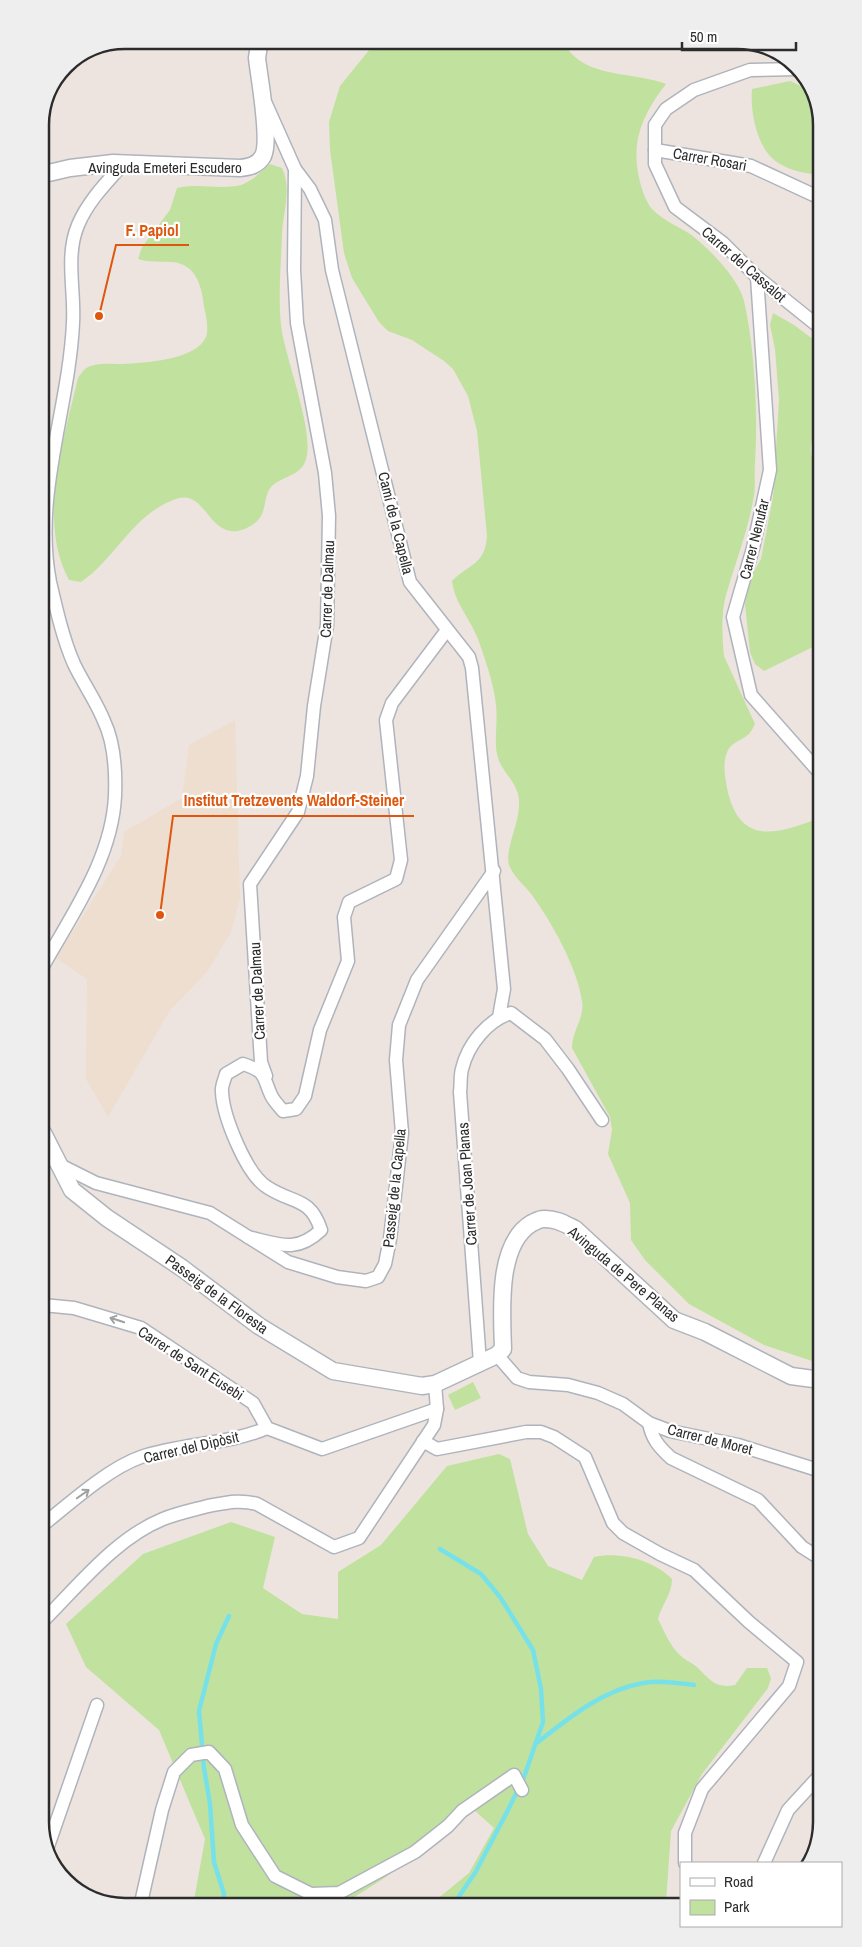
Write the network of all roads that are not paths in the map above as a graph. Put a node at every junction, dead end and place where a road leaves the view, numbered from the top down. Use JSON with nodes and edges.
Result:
{"nodes":[{"id":1,"x":258,"y":49,"type":"edge"},
{"id":2,"x":789,"y":69,"type":"edge"},
{"id":3,"x":261,"y":93,"type":"junction"},
{"id":4,"x":655,"y":150,"type":"junction"},
{"id":5,"x":124,"y":163,"type":"junction"},
{"id":6,"x":295,"y":169,"type":"junction"},
{"id":7,"x":49,"y":172,"type":"edge"},
{"id":8,"x":813,"y":195,"type":"edge"},
{"id":9,"x":757,"y":277,"type":"junction"},
{"id":10,"x":813,"y":322,"type":"edge"},
{"id":11,"x":49,"y":491,"type":"edge"},
{"id":12,"x":49,"y":575,"type":"edge"},
{"id":13,"x":447,"y":630,"type":"junction"},
{"id":14,"x":813,"y":765,"type":"edge"},
{"id":15,"x":494,"y":871,"type":"junction"},
{"id":16,"x":49,"y":955,"type":"edge"},
{"id":17,"x":499,"y":1017,"type":"junction"},
{"id":18,"x":266,"y":1076,"type":"junction"},
{"id":19,"x":602,"y":1120,"type":"dead end"},
{"id":20,"x":49,"y":1145,"type":"edge"},
{"id":21,"x":58,"y":1164,"type":"junction"},
{"id":22,"x":248,"y":1237,"type":"junction"},
{"id":23,"x":49,"y":1306,"type":"edge"},
{"id":24,"x":497,"y":1355,"type":"junction"},
{"id":25,"x":480,"y":1364,"type":"junction"},
{"id":26,"x":813,"y":1379,"type":"edge"},
{"id":27,"x":435,"y":1384,"type":"junction"},
{"id":28,"x":437,"y":1409,"type":"junction"},
{"id":29,"x":649,"y":1422,"type":"junction"},
{"id":30,"x":267,"y":1428,"type":"junction"},
{"id":31,"x":423,"y":1441,"type":"junction"},
{"id":32,"x":813,"y":1468,"type":"edge"},
{"id":33,"x":49,"y":1520,"type":"edge"},
{"id":34,"x":813,"y":1554,"type":"edge"},
{"id":35,"x":49,"y":1615,"type":"edge"},
{"id":36,"x":97,"y":1705,"type":"dead end"},
{"id":37,"x":813,"y":1784,"type":"edge"},
{"id":38,"x":522,"y":1790,"type":"dead end"},
{"id":39,"x":51,"y":1839,"type":"edge"},
{"id":40,"x":686,"y":1862,"type":"edge"},
{"id":41,"x":764,"y":1862,"type":"edge"},
{"id":42,"x":142,"y":1898,"type":"edge"}],
"edges":[{"from":1,"to":3,"type":"street","name":"Avinguda Emeteri Escudero"},
{"from":2,"to":4,"type":"street","name":"Carrer del Cassalot"},
{"from":3,"to":5,"type":"street","name":"Avinguda Emeteri Escudero"},
{"from":3,"to":6,"type":"street","name":"Carrer de Dalmau"},
{"from":4,"to":8,"type":"street","name":"Carrer Rosari"},
{"from":4,"to":9,"type":"street","name":"Carrer del Cassalot"},
{"from":5,"to":7,"type":"street","name":"Avinguda Emeteri Escudero"},
{"from":5,"to":11,"type":"street"},
{"from":6,"to":13,"type":"street","name":"Camí de la Capella"},
{"from":6,"to":18,"type":"street","name":"Carrer de Dalmau"},
{"from":9,"to":10,"type":"street","name":"Carrer del Cassalot"},
{"from":9,"to":14,"type":"street","name":"Carrer Nenufar"},
{"from":12,"to":16,"type":"street"},
{"from":13,"to":15,"type":"street","name":"Camí de la Capella"},
{"from":13,"to":18,"type":"street","name":"Carrer de Dalmau"},
{"from":15,"to":17,"type":"street","name":"Camí de la Capella"},
{"from":15,"to":22,"type":"street","name":"Passeig de la Capella"},
{"from":17,"to":19,"type":"street"},
{"from":17,"to":25,"type":"street","name":"Carrer de Joan Planas"},
{"from":18,"to":22,"type":"street"},
{"from":20,"to":21,"type":"street","name":"Passeig de la Floresta"},
{"from":21,"to":22,"type":"street","name":"Passeig de la Capella"},
{"from":21,"to":27,"type":"street","name":"Passeig de la Floresta"},
{"from":30,"to":23,"type":"street","name":"Carrer de Sant Eusebi","one_way":true},
{"from":24,"to":25,"type":"street"},
{"from":24,"to":26,"type":"street","name":"Avinguda de Pere Planas"},
{"from":24,"to":29,"type":"street","name":"Carrer de Moret"},
{"from":25,"to":27,"type":"street"},
{"from":27,"to":28,"type":"street"},
{"from":28,"to":30,"type":"street"},
{"from":28,"to":31,"type":"street"},
{"from":29,"to":32,"type":"street","name":"Carrer de Moret"},
{"from":29,"to":34,"type":"street"},
{"from":33,"to":30,"type":"street","name":"Carrer del Dipòsit","one_way":true},
{"from":31,"to":35,"type":"street"},
{"from":31,"to":40,"type":"street"},
{"from":36,"to":39,"type":"street"},
{"from":37,"to":41,"type":"street"},
{"from":38,"to":42,"type":"street"}]}
